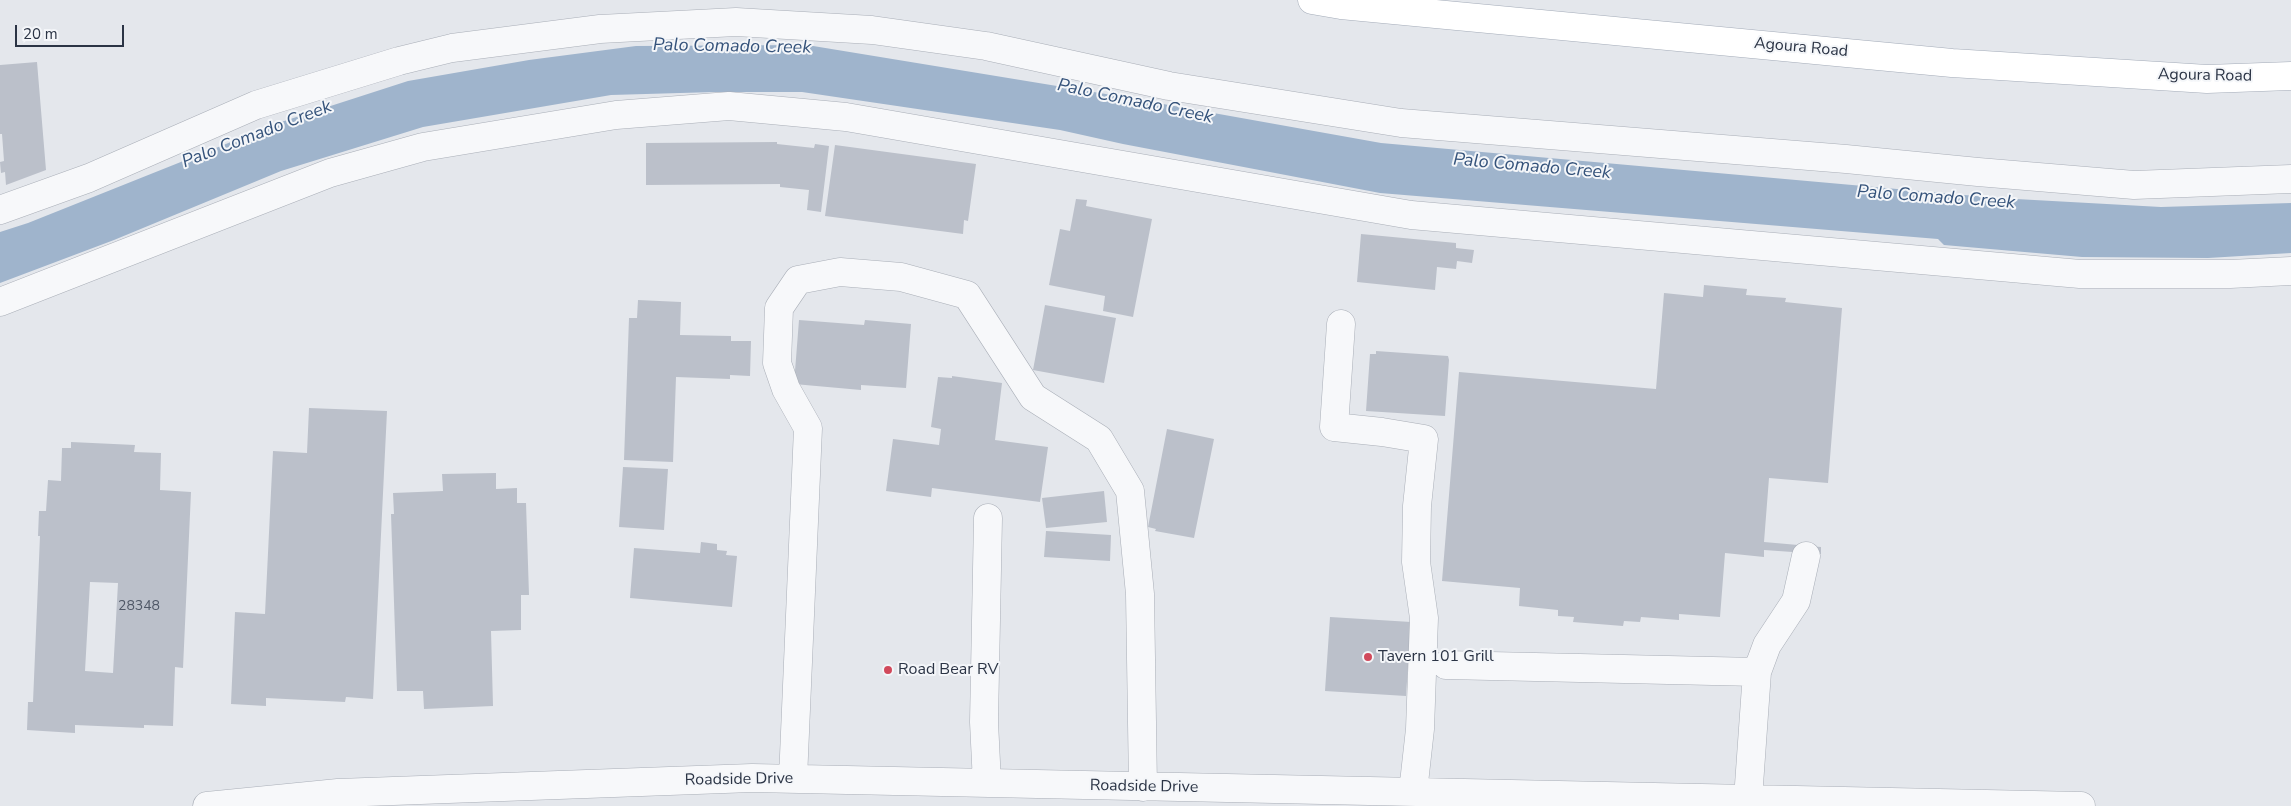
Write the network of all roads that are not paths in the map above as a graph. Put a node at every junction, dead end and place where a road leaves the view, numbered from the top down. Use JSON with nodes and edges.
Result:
{"nodes":[{"id":1,"x":1312,"y":0,"type":"edge"},
{"id":2,"x":2291,"y":76,"type":"edge"},
{"id":3,"x":2291,"y":179,"type":"edge"},
{"id":4,"x":0,"y":210,"type":"edge"},
{"id":5,"x":2291,"y":271,"type":"edge"},
{"id":6,"x":0,"y":302,"type":"edge"},
{"id":7,"x":1341,"y":324,"type":"dead end"},
{"id":8,"x":988,"y":518,"type":"dead end"},
{"id":9,"x":1806,"y":556,"type":"dead end"},
{"id":10,"x":1446,"y":665,"type":"dead end"},
{"id":11,"x":1757,"y":672,"type":"junction"},
{"id":12,"x":793,"y":779,"type":"junction"},
{"id":13,"x":987,"y":783,"type":"junction"},
{"id":14,"x":1143,"y":787,"type":"junction"},
{"id":15,"x":1413,"y":792,"type":"junction"},
{"id":16,"x":1748,"y":799,"type":"junction"},
{"id":17,"x":207,"y":806,"type":"edge"},
{"id":18,"x":2081,"y":806,"type":"edge"}],
"edges":[{"from":1,"to":2,"type":"main road","name":"Agoura Road"},
{"from":3,"to":4,"type":"street"},
{"from":5,"to":6,"type":"street"},
{"from":7,"to":15,"type":"street"},
{"from":8,"to":13,"type":"street"},
{"from":9,"to":11,"type":"street"},
{"from":10,"to":11,"type":"street"},
{"from":11,"to":16,"type":"street"},
{"from":12,"to":13,"type":"street","name":"Roadside Drive"},
{"from":12,"to":14,"type":"street"},
{"from":12,"to":17,"type":"street","name":"Roadside Drive"},
{"from":13,"to":14,"type":"street","name":"Roadside Drive"},
{"from":14,"to":15,"type":"street","name":"Roadside Drive"},
{"from":15,"to":16,"type":"street","name":"Roadside Drive"},
{"from":16,"to":18,"type":"street","name":"Roadside Drive"}]}
